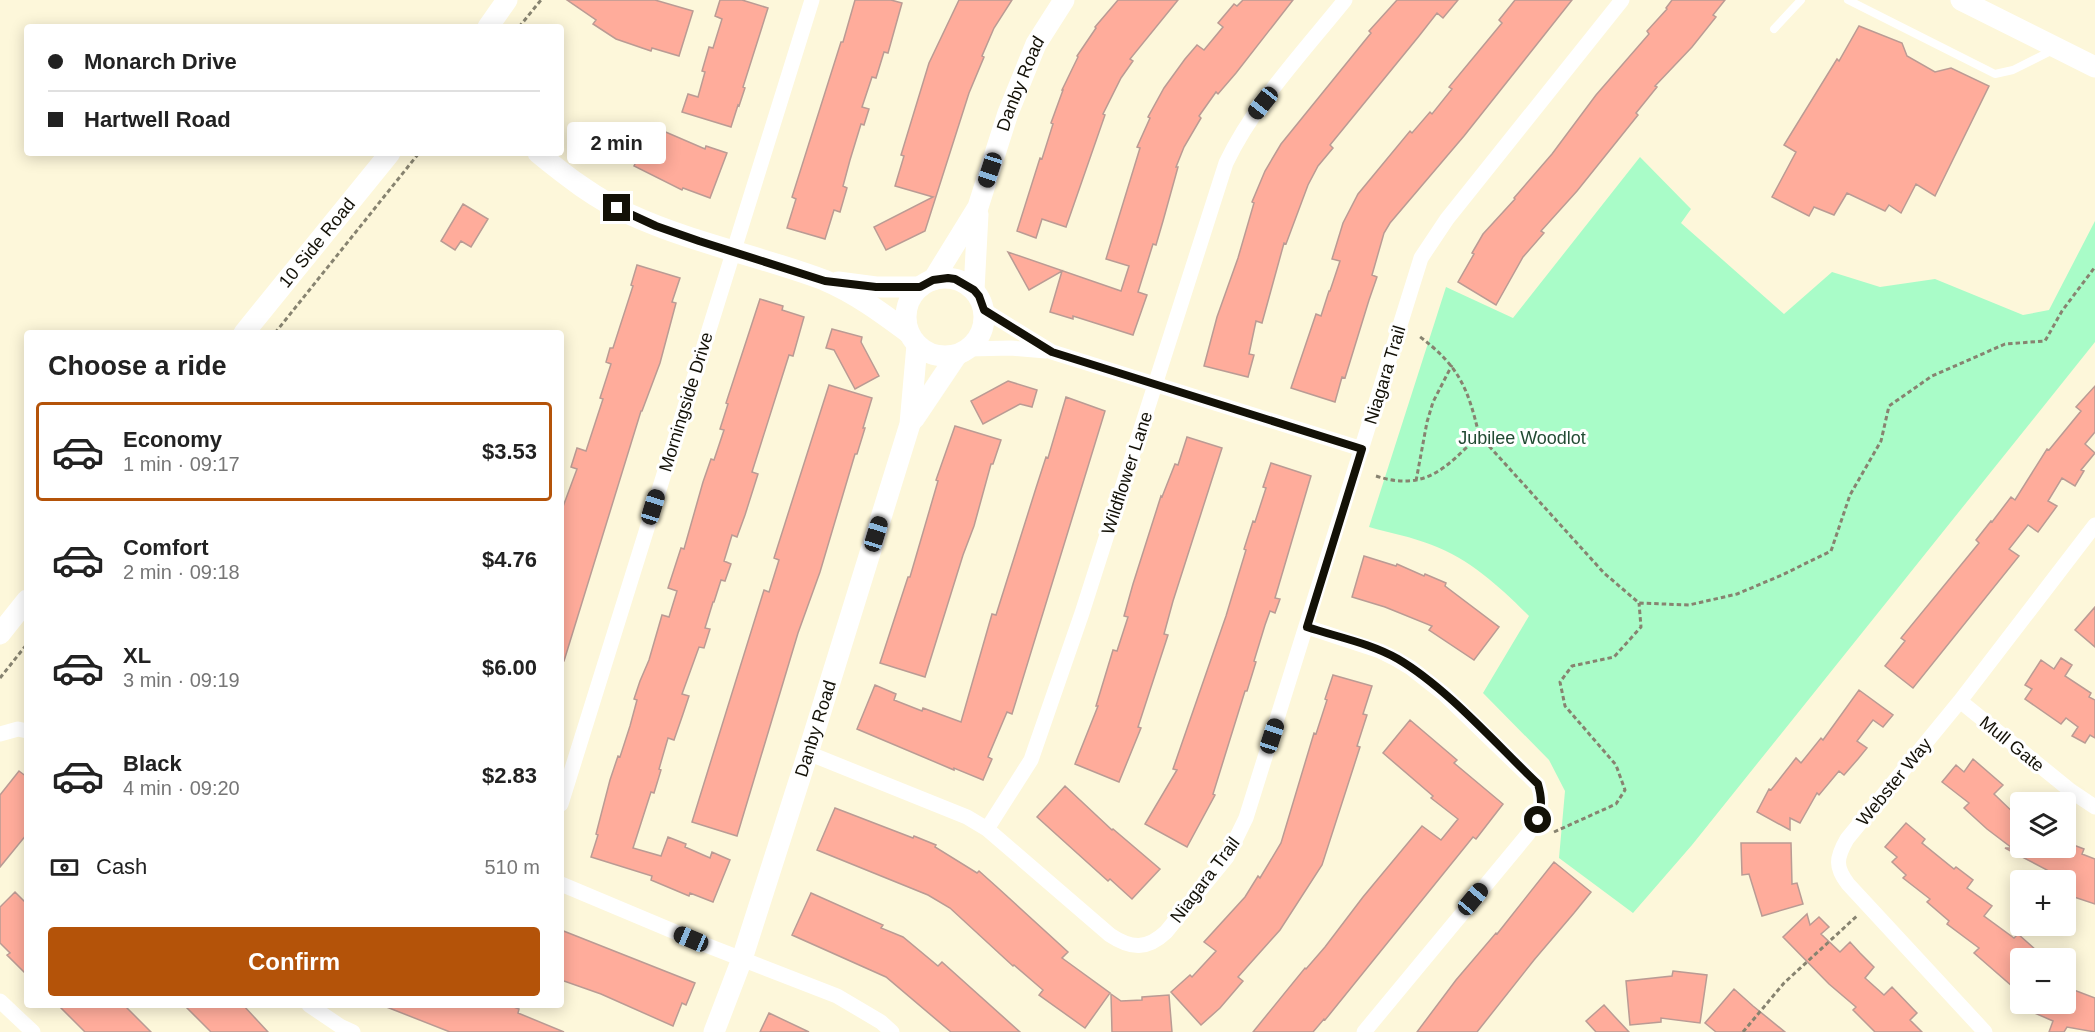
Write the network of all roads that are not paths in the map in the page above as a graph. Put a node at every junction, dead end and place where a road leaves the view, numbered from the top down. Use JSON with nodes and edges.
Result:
{"nodes":[{"id":1,"x":507,"y":0,"type":"edge"},
{"id":2,"x":812,"y":0,"type":"edge"},
{"id":3,"x":1064,"y":0,"type":"edge"},
{"id":4,"x":1345,"y":0,"type":"edge"},
{"id":5,"x":1622,"y":0,"type":"edge"},
{"id":6,"x":1801,"y":0,"type":"edge"},
{"id":7,"x":1848,"y":0,"type":"edge"},
{"id":8,"x":1962,"y":0,"type":"edge"},
{"id":9,"x":490,"y":24,"type":"edge"},
{"id":10,"x":1774,"y":29,"type":"dead end"},
{"id":11,"x":2057,"y":48,"type":"junction"},
{"id":12,"x":2095,"y":67,"type":"edge"},
{"id":13,"x":388,"y":156,"type":"edge"},
{"id":14,"x":542,"y":156,"type":"edge"},
{"id":15,"x":978,"y":207,"type":"junction"},
{"id":16,"x":733,"y":252,"type":"junction"},
{"id":17,"x":825,"y":281,"type":"junction"},
{"id":18,"x":926,"y":284,"type":"junction"},
{"id":19,"x":974,"y":290,"type":"junction"},
{"id":20,"x":984,"y":310,"type":"junction"},
{"id":21,"x":246,"y":330,"type":"edge"},
{"id":22,"x":913,"y":339,"type":"junction"},
{"id":23,"x":963,"y":352,"type":"junction"},
{"id":24,"x":1052,"y":352,"type":"junction"},
{"id":25,"x":1155,"y":385,"type":"junction"},
{"id":26,"x":910,"y":424,"type":"junction"},
{"id":27,"x":1362,"y":449,"type":"junction"},
{"id":28,"x":2095,"y":525,"type":"edge"},
{"id":29,"x":24,"y":604,"type":"edge"},
{"id":30,"x":1307,"y":627,"type":"junction"},
{"id":31,"x":0,"y":634,"type":"edge"},
{"id":32,"x":1960,"y":701,"type":"junction"},
{"id":33,"x":24,"y":730,"type":"edge"},
{"id":34,"x":0,"y":734,"type":"edge"},
{"id":35,"x":808,"y":753,"type":"junction"},
{"id":36,"x":564,"y":794,"type":"edge"},
{"id":37,"x":2095,"y":807,"type":"edge"},
{"id":38,"x":987,"y":829,"type":"junction"},
{"id":39,"x":564,"y":885,"type":"edge"},
{"id":40,"x":742,"y":959,"type":"junction"},
{"id":41,"x":0,"y":1001,"type":"edge"},
{"id":42,"x":313,"y":1008,"type":"edge"},
{"id":43,"x":33,"y":1032,"type":"edge"},
{"id":44,"x":353,"y":1032,"type":"edge"},
{"id":45,"x":714,"y":1032,"type":"edge"},
{"id":46,"x":892,"y":1032,"type":"edge"},
{"id":47,"x":1364,"y":1032,"type":"edge"},
{"id":48,"x":1986,"y":1032,"type":"edge"}],
"edges":[{"from":1,"to":9,"type":"street"},
{"from":2,"to":16,"type":"street","name":"Morningside Drive"},
{"from":3,"to":15,"type":"street","name":"Danby Road"},
{"from":4,"to":25,"type":"street","name":"Wildflower Lane"},
{"from":5,"to":27,"type":"street","name":"Niagara Trail"},
{"from":6,"to":10,"type":"lane"},
{"from":7,"to":11,"type":"lane"},
{"from":8,"to":11,"type":"street"},
{"from":11,"to":12,"type":"street"},
{"from":13,"to":21,"type":"street","name":"10 Side Road"},
{"from":14,"to":16,"type":"street"},
{"from":15,"to":18,"type":"street","name":"Danby Road"},
{"from":15,"to":19,"type":"street","name":"Danby Road"},
{"from":16,"to":17,"type":"street"},
{"from":16,"to":36,"type":"street","name":"Morningside Drive"},
{"from":17,"to":18,"type":"street"},
{"from":17,"to":22,"type":"street"},
{"from":18,"to":19,"type":"street"},
{"from":18,"to":22,"type":"street"},
{"from":19,"to":20,"type":"street"},
{"from":20,"to":23,"type":"street"},
{"from":20,"to":24,"type":"street"},
{"from":22,"to":23,"type":"street"},
{"from":22,"to":26,"type":"street","name":"Danby Road"},
{"from":23,"to":24,"type":"street"},
{"from":23,"to":26,"type":"street","name":"Danby Road"},
{"from":24,"to":25,"type":"street"},
{"from":25,"to":27,"type":"street"},
{"from":25,"to":38,"type":"street","name":"Wildflower Lane"},
{"from":26,"to":35,"type":"street","name":"Danby Road"},
{"from":27,"to":30,"type":"street","name":"Niagara Trail"},
{"from":28,"to":32,"type":"street","name":"Webster Way"},
{"from":29,"to":31,"type":"street"},
{"from":30,"to":38,"type":"street","name":"Niagara Trail"},
{"from":30,"to":47,"type":"street"},
{"from":32,"to":37,"type":"street","name":"Mull Gate"},
{"from":32,"to":48,"type":"street","name":"Webster Way"},
{"from":33,"to":34,"type":"street"},
{"from":35,"to":38,"type":"street","name":"Niagara Trail"},
{"from":35,"to":40,"type":"street","name":"Danby Road"},
{"from":39,"to":40,"type":"street"},
{"from":40,"to":45,"type":"street","name":"Danby Road"},
{"from":40,"to":46,"type":"street"},
{"from":41,"to":43,"type":"street"},
{"from":42,"to":44,"type":"street"}]}
